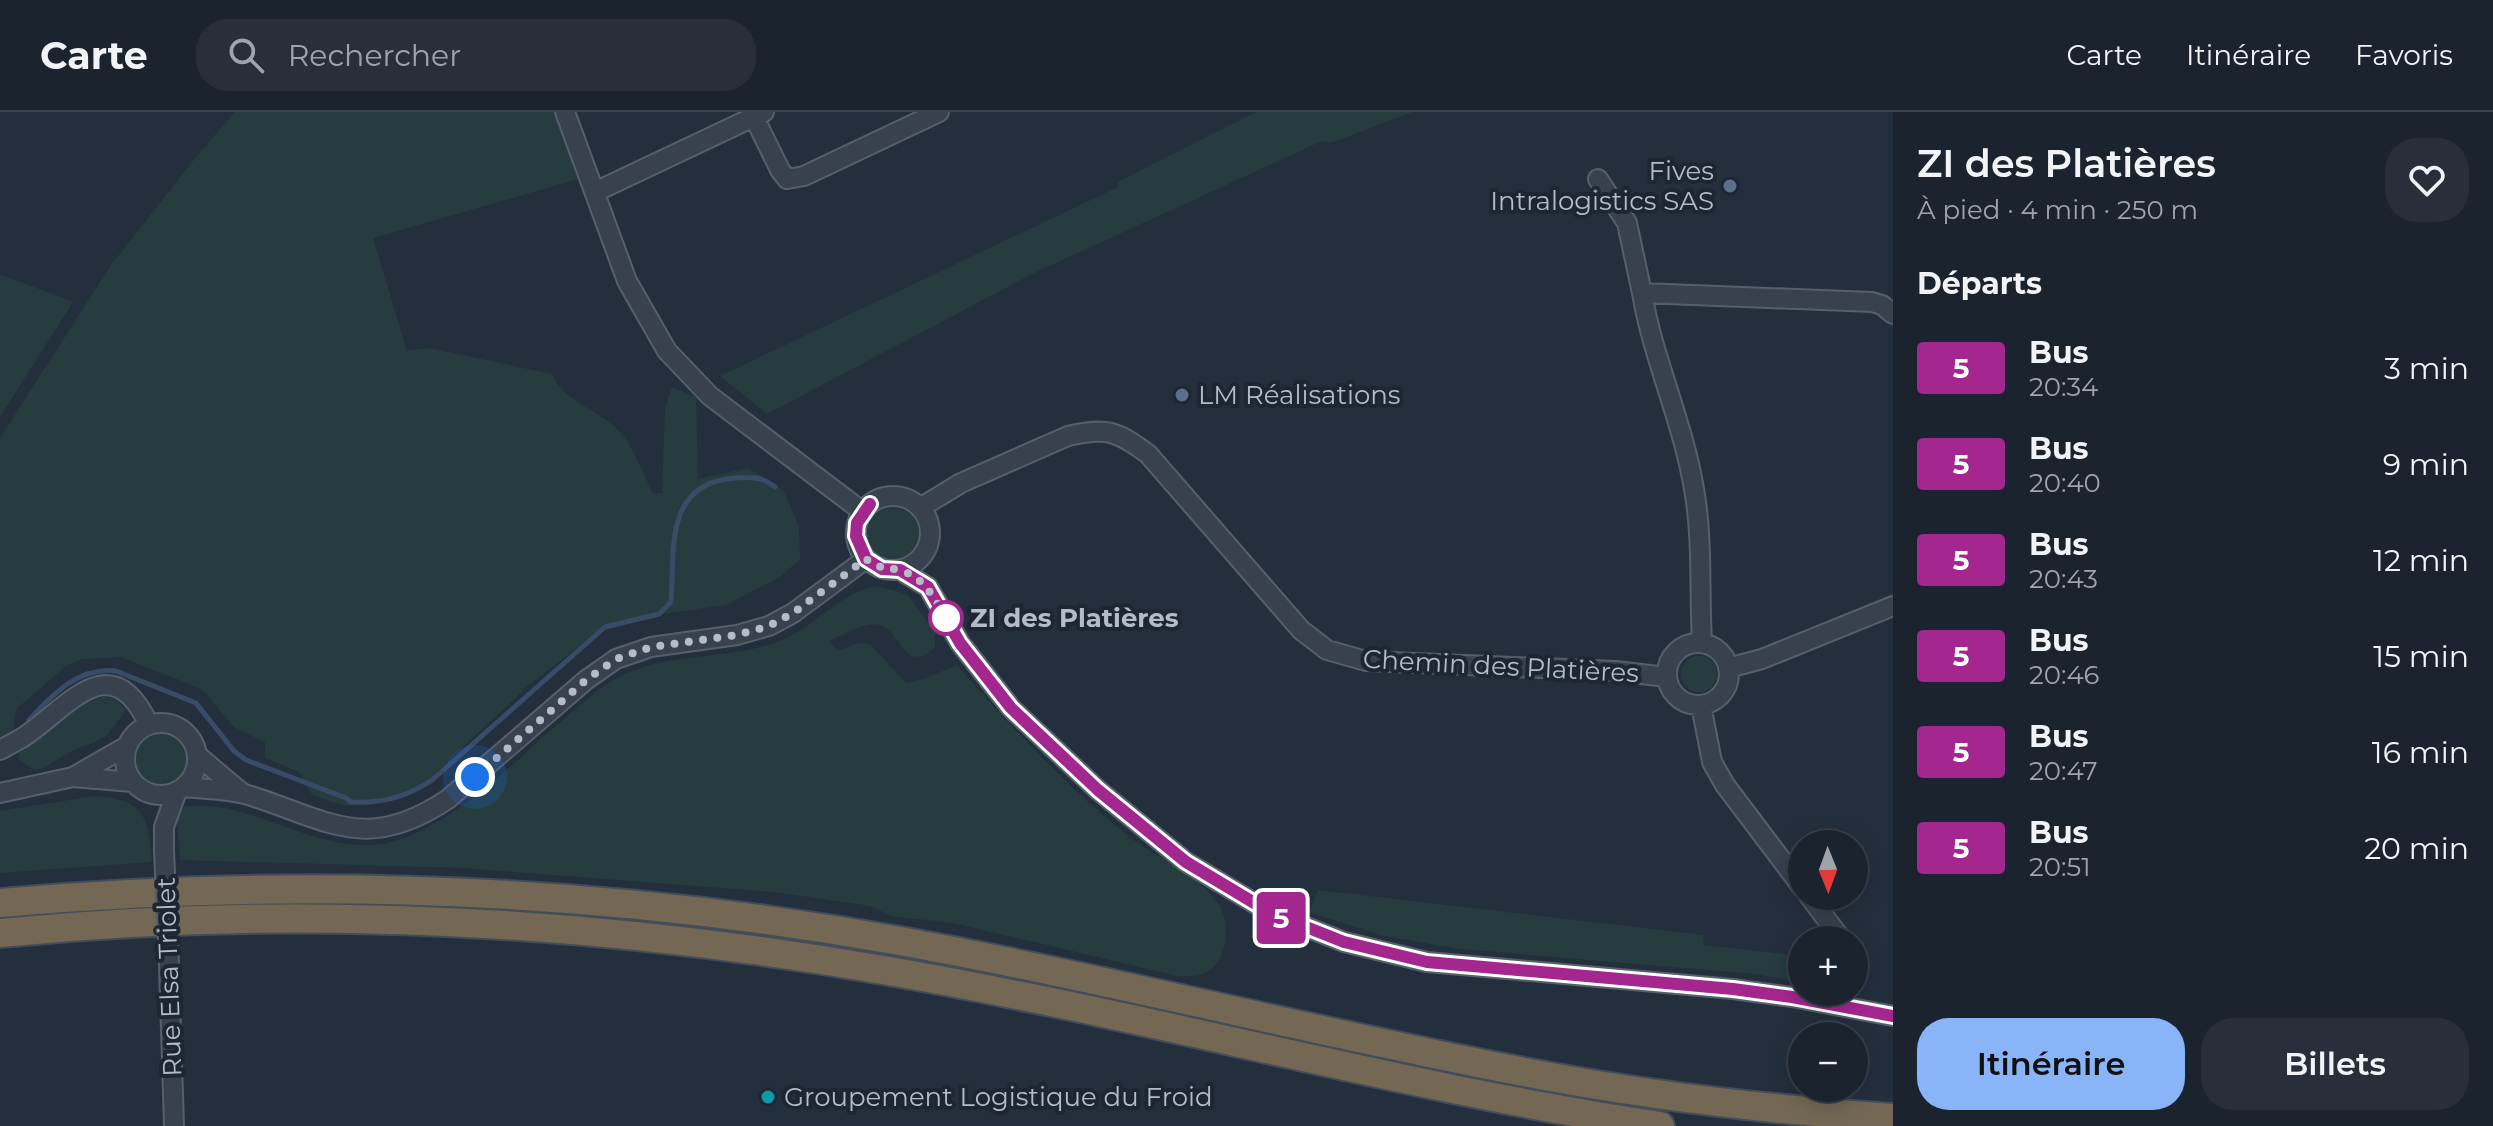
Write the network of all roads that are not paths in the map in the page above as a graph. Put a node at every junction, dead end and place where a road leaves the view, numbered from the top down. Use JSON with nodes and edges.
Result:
{"nodes":[{"id":1,"x":565,"y":112,"type":"edge"},
{"id":2,"x":939,"y":112,"type":"edge"},
{"id":3,"x":759,"y":114,"type":"edge"},
{"id":4,"x":907,"y":118,"type":"edge"},
{"id":5,"x":1598,"y":179,"type":"dead end"},
{"id":6,"x":595,"y":192,"type":"junction"},
{"id":7,"x":1642,"y":293,"type":"junction"},
{"id":8,"x":1893,"y":314,"type":"edge"},
{"id":9,"x":920,"y":508,"type":"junction"},
{"id":10,"x":863,"y":512,"type":"junction"},
{"id":11,"x":929,"y":543,"type":"junction"},
{"id":12,"x":866,"y":559,"type":"junction"},
{"id":13,"x":900,"y":570,"type":"junction"},
{"id":14,"x":928,"y":587,"type":"junction"},
{"id":15,"x":1893,"y":606,"type":"edge"},
{"id":16,"x":1702,"y":643,"type":"junction"},
{"id":17,"x":1728,"y":668,"type":"junction"},
{"id":18,"x":1667,"y":677,"type":"junction"},
{"id":19,"x":1701,"y":705,"type":"junction"},
{"id":20,"x":149,"y":725,"type":"junction"},
{"id":21,"x":127,"y":746,"type":"junction"},
{"id":22,"x":0,"y":750,"type":"edge"},
{"id":23,"x":197,"y":755,"type":"junction"},
{"id":24,"x":73,"y":777,"type":"junction"},
{"id":25,"x":133,"y":782,"type":"junction"},
{"id":26,"x":180,"y":789,"type":"junction"},
{"id":27,"x":0,"y":793,"type":"edge"},
{"id":28,"x":242,"y":793,"type":"junction"},
{"id":29,"x":151,"y":794,"type":"junction"},
{"id":30,"x":164,"y":827,"type":"junction"},
{"id":31,"x":1788,"y":868,"type":"edge"},
{"id":32,"x":0,"y":903,"type":"edge"},
{"id":33,"x":0,"y":933,"type":"edge"},
{"id":34,"x":1893,"y":1016,"type":"edge"},
{"id":35,"x":1893,"y":1118,"type":"edge"},
{"id":36,"x":174,"y":1126,"type":"edge"},
{"id":37,"x":1660,"y":1126,"type":"edge"}],
"edges":[{"from":1,"to":6,"type":"street"},
{"from":2,"to":4,"type":"street"},
{"from":3,"to":4,"type":"street"},
{"from":3,"to":6,"type":"street"},
{"from":5,"to":7,"type":"street"},
{"from":6,"to":10,"type":"street"},
{"from":7,"to":8,"type":"street"},
{"from":7,"to":16,"type":"street"},
{"from":9,"to":10,"type":"street"},
{"from":9,"to":11,"type":"street"},
{"from":9,"to":18,"type":"street","name":"Chemin des Platières"},
{"from":10,"to":12,"type":"street"},
{"from":11,"to":13,"type":"street"},
{"from":11,"to":14,"type":"street"},
{"from":12,"to":13,"type":"street"},
{"from":12,"to":28,"type":"street"},
{"from":13,"to":14,"type":"street"},
{"from":14,"to":34,"type":"street"},
{"from":15,"to":17,"type":"street"},
{"from":16,"to":17,"type":"street"},
{"from":16,"to":18,"type":"street"},
{"from":17,"to":19,"type":"street"},
{"from":18,"to":19,"type":"street"},
{"from":19,"to":31,"type":"street"},
{"from":20,"to":21,"type":"street"},
{"from":20,"to":22,"type":"street"},
{"from":20,"to":23,"type":"street"},
{"from":21,"to":24,"type":"street"},
{"from":21,"to":25,"type":"street"},
{"from":23,"to":26,"type":"street"},
{"from":23,"to":28,"type":"street"},
{"from":24,"to":25,"type":"street"},
{"from":24,"to":27,"type":"street"},
{"from":25,"to":29,"type":"street"},
{"from":26,"to":28,"type":"street"},
{"from":26,"to":29,"type":"street"},
{"from":26,"to":30,"type":"street","name":"Rue Elsa Triolet"},
{"from":29,"to":30,"type":"street","name":"Rue Elsa Triolet"},
{"from":30,"to":36,"type":"street","name":"Rue Elsa Triolet","bridge":true},
{"from":32,"to":35,"type":"highway"},
{"from":33,"to":37,"type":"highway"}]}
